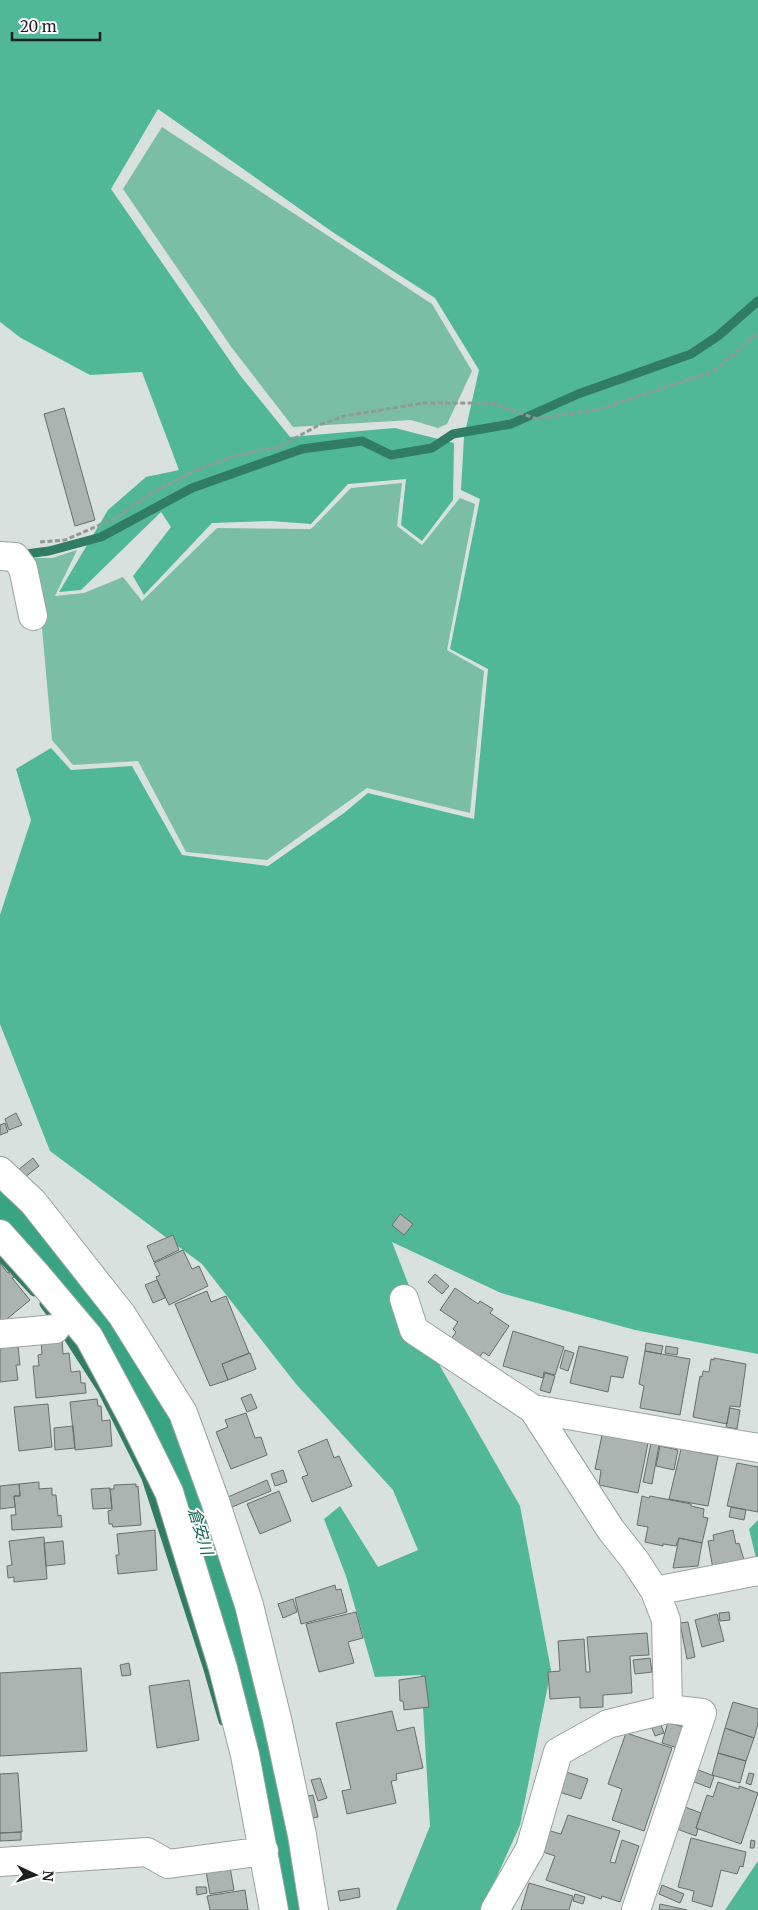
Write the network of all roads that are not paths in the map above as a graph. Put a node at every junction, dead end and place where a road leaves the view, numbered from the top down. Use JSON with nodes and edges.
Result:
{"nodes":[{"id":1,"x":8,"y":556,"type":"edge"},
{"id":2,"x":33,"y":616,"type":"dead end"},
{"id":3,"x":0,"y":1171,"type":"edge"},
{"id":4,"x":0,"y":1234,"type":"edge"},
{"id":5,"x":404,"y":1299,"type":"dead end"},
{"id":6,"x":55,"y":1329,"type":"dead end"},
{"id":7,"x":0,"y":1334,"type":"edge"},
{"id":8,"x":533,"y":1409,"type":"junction"},
{"id":9,"x":758,"y":1448,"type":"edge"},
{"id":10,"x":758,"y":1571,"type":"edge"},
{"id":11,"x":655,"y":1591,"type":"junction"},
{"id":12,"x":668,"y":1709,"type":"junction"},
{"id":13,"x":299,"y":1835,"type":"junction"},
{"id":14,"x":265,"y":1845,"type":"junction"},
{"id":15,"x":0,"y":1862,"type":"edge"},
{"id":16,"x":274,"y":1910,"type":"edge"},
{"id":17,"x":314,"y":1910,"type":"edge"},
{"id":18,"x":495,"y":1910,"type":"edge"},
{"id":19,"x":636,"y":1910,"type":"edge"}],
"edges":[{"from":1,"to":2,"type":"street"},
{"from":3,"to":13,"type":"street"},
{"from":4,"to":14,"type":"street"},
{"from":5,"to":8,"type":"street"},
{"from":6,"to":7,"type":"street"},
{"from":8,"to":9,"type":"street"},
{"from":8,"to":11,"type":"street"},
{"from":10,"to":11,"type":"street"},
{"from":11,"to":12,"type":"street"},
{"from":12,"to":18,"type":"street"},
{"from":12,"to":19,"type":"street"},
{"from":13,"to":14,"type":"street"},
{"from":13,"to":17,"type":"street"},
{"from":14,"to":15,"type":"street"},
{"from":14,"to":16,"type":"street"}]}
